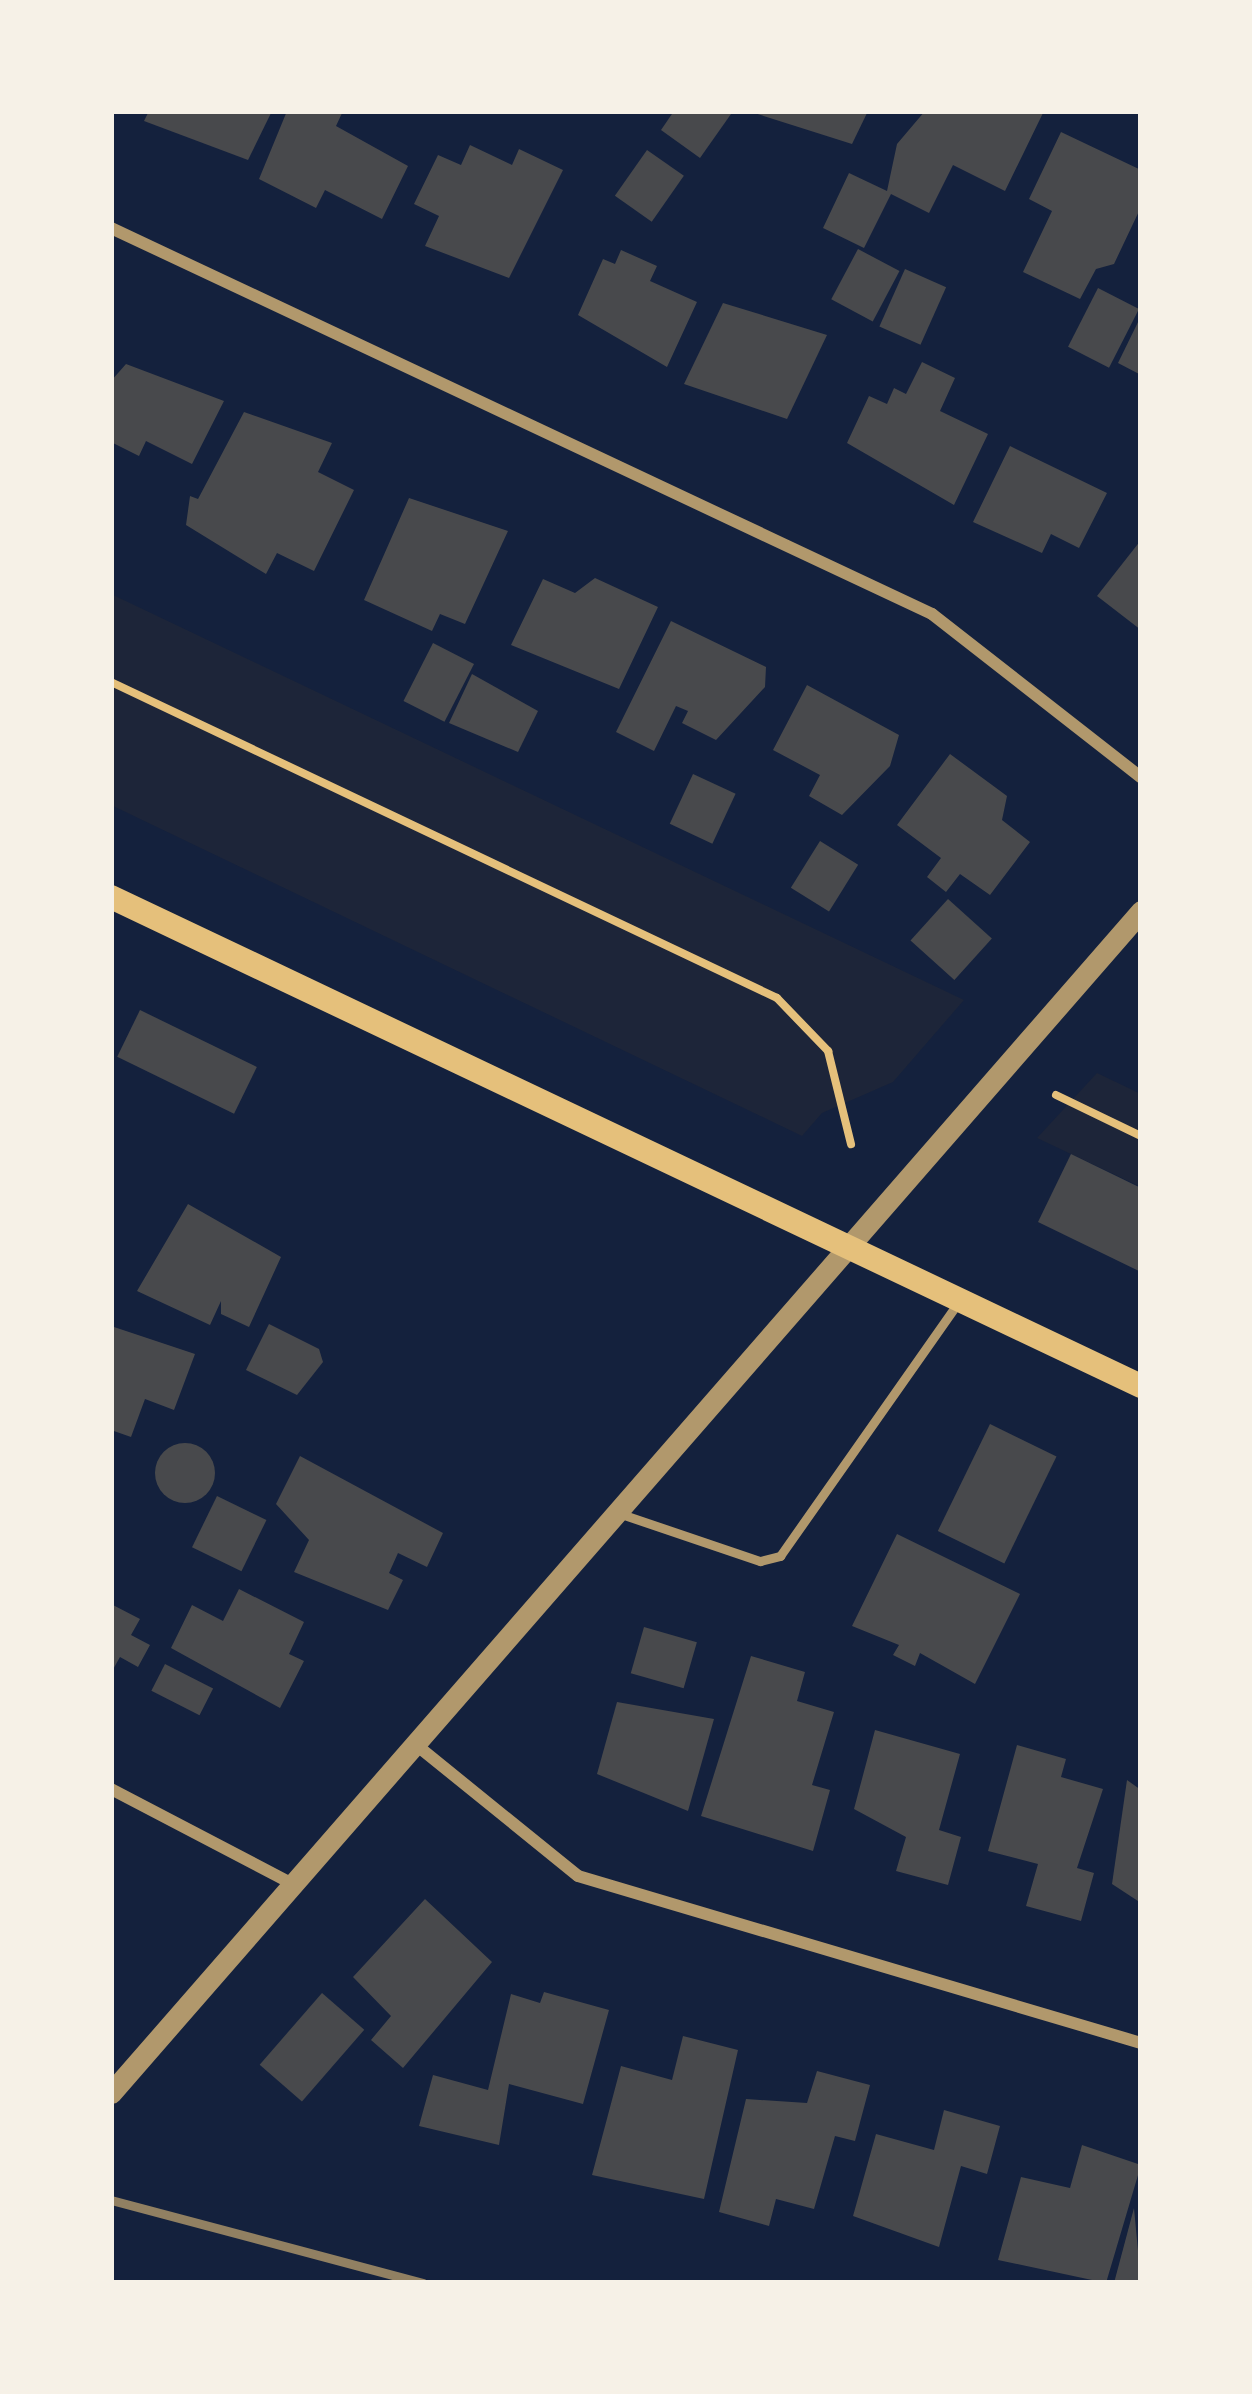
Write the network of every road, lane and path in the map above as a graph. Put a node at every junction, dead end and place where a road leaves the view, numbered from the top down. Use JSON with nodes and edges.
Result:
{"nodes":[{"id":1,"x":111,"y":228,"type":"edge"},
{"id":2,"x":111,"y":682,"type":"edge"},
{"id":3,"x":1141,"y":777,"type":"edge"},
{"id":4,"x":111,"y":897,"type":"edge"},
{"id":5,"x":1141,"y":911,"type":"edge"},
{"id":6,"x":1056,"y":1095,"type":"dead end"},
{"id":7,"x":1141,"y":1136,"type":"edge"},
{"id":8,"x":851,"y":1144,"type":"dead end"},
{"id":9,"x":845,"y":1244,"type":"junction"},
{"id":10,"x":961,"y":1299,"type":"junction"},
{"id":11,"x":1141,"y":1385,"type":"edge"},
{"id":12,"x":624,"y":1514,"type":"junction"},
{"id":13,"x":420,"y":1748,"type":"junction"},
{"id":14,"x":111,"y":1789,"type":"edge"},
{"id":15,"x":293,"y":1884,"type":"junction"},
{"id":16,"x":1141,"y":2043,"type":"edge"},
{"id":17,"x":111,"y":2093,"type":"edge"}],
"edges":[{"from":1,"to":3,"type":"street"},
{"from":2,"to":8,"type":"path"},
{"from":4,"to":9,"type":"main road"},
{"from":5,"to":9,"type":"street"},
{"from":6,"to":7,"type":"path"},
{"from":9,"to":10,"type":"main road"},
{"from":9,"to":12,"type":"street"},
{"from":10,"to":11,"type":"main road"},
{"from":10,"to":12,"type":"lane"},
{"from":12,"to":13,"type":"street"},
{"from":13,"to":15,"type":"street"},
{"from":13,"to":16,"type":"street"},
{"from":14,"to":15,"type":"street"},
{"from":15,"to":17,"type":"street"}]}
